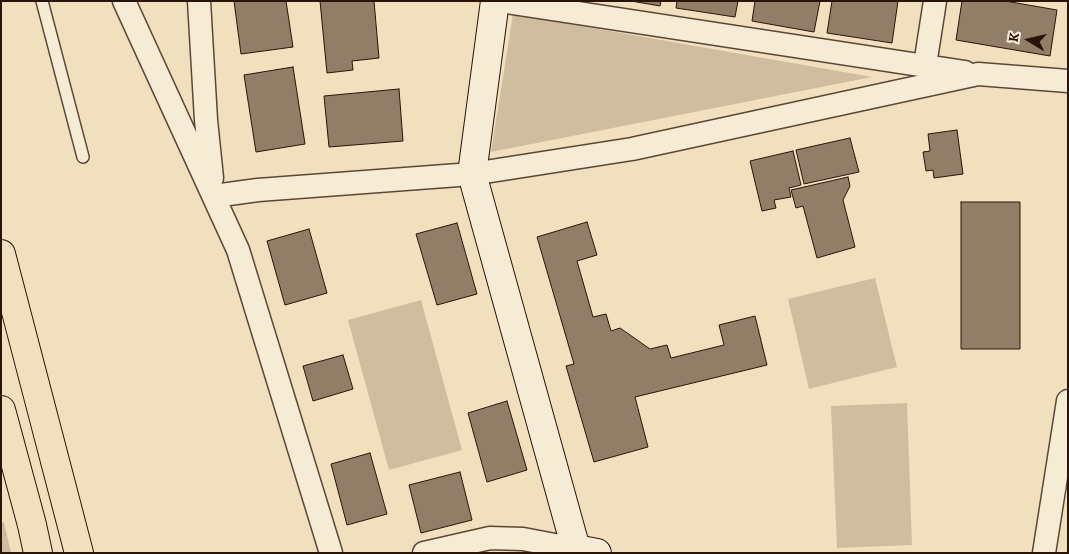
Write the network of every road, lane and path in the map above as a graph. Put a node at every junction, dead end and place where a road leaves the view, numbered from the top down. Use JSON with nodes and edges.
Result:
{"nodes":[{"id":1,"x":42,"y":1,"type":"edge"},
{"id":2,"x":124,"y":1,"type":"edge"},
{"id":3,"x":199,"y":1,"type":"edge"},
{"id":4,"x":494,"y":1,"type":"edge"},
{"id":5,"x":500,"y":1,"type":"edge"},
{"id":6,"x":935,"y":1,"type":"edge"},
{"id":7,"x":925,"y":65,"type":"junction"},
{"id":8,"x":978,"y":74,"type":"junction"},
{"id":9,"x":1068,"y":81,"type":"edge"},
{"id":10,"x":82,"y":157,"type":"dead end"},
{"id":11,"x":472,"y":174,"type":"junction"},
{"id":12,"x":214,"y":196,"type":"junction"},
{"id":13,"x":1,"y":254,"type":"edge"},
{"id":14,"x":1068,"y":401,"type":"edge"},
{"id":15,"x":1,"y":410,"type":"edge"},
{"id":16,"x":583,"y":551,"type":"edge"},
{"id":17,"x":38,"y":553,"type":"edge"},
{"id":18,"x":80,"y":553,"type":"edge"},
{"id":19,"x":331,"y":553,"type":"edge"},
{"id":20,"x":424,"y":553,"type":"edge"},
{"id":21,"x":1044,"y":553,"type":"edge"}],
"edges":[{"from":1,"to":10,"type":"lane"},
{"from":2,"to":12,"type":"street"},
{"from":3,"to":12,"type":"street"},
{"from":4,"to":11,"type":"street"},
{"from":5,"to":7,"type":"street"},
{"from":6,"to":7,"type":"street"},
{"from":7,"to":8,"type":"street"},
{"from":8,"to":9,"type":"street"},
{"from":8,"to":11,"type":"street"},
{"from":11,"to":12,"type":"street"},
{"from":11,"to":16,"type":"street"},
{"from":12,"to":19,"type":"street"},
{"from":13,"to":18,"type":"highway"},
{"from":14,"to":21,"type":"street"},
{"from":15,"to":17,"type":"highway"},
{"from":16,"to":20,"type":"street"}]}
